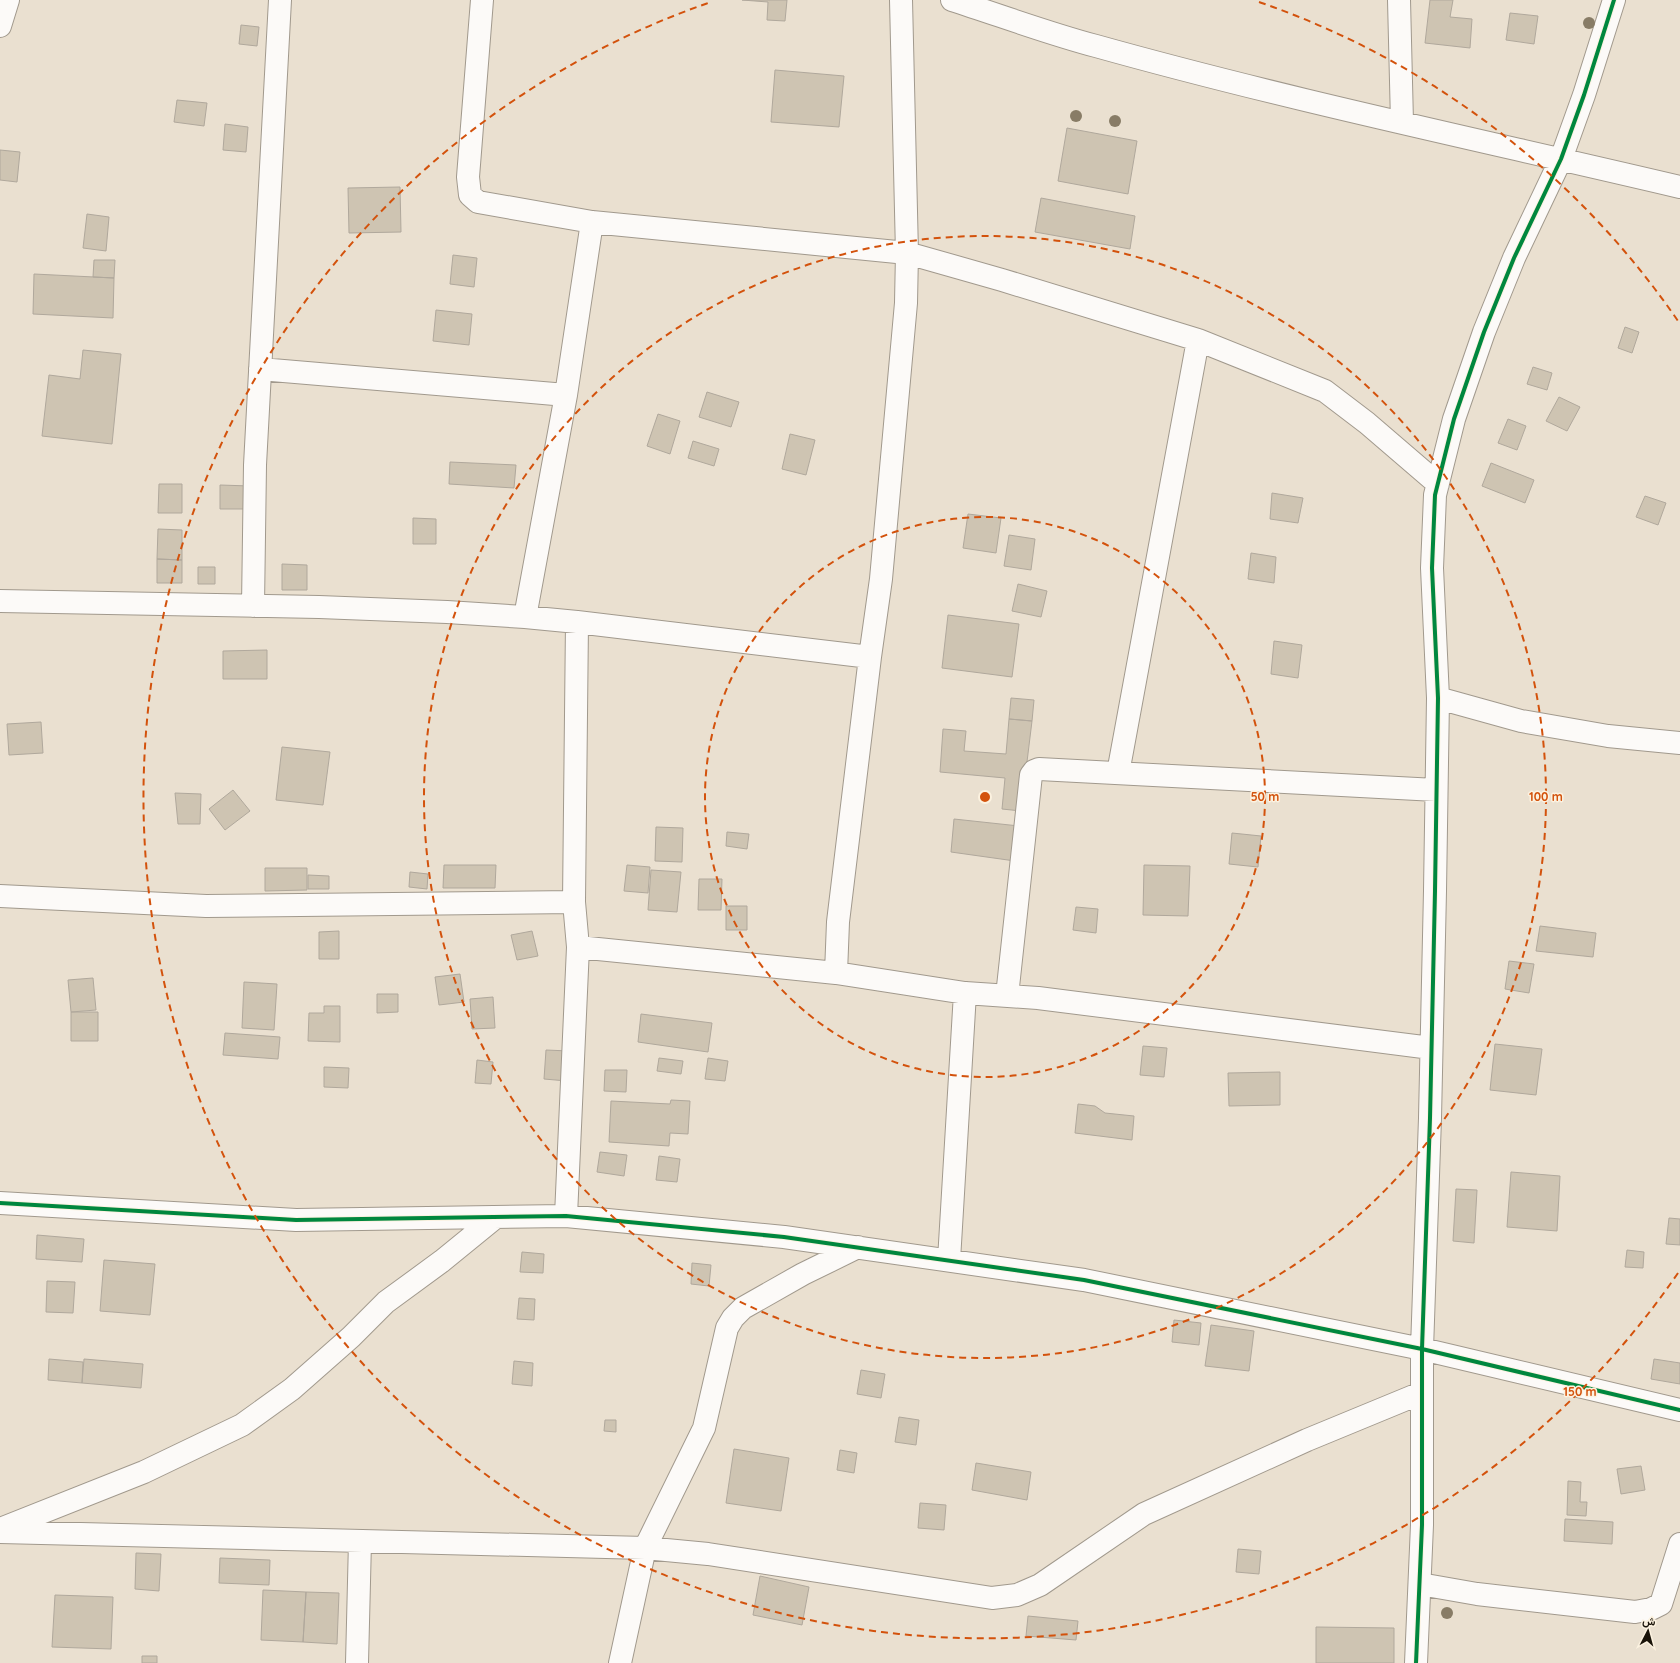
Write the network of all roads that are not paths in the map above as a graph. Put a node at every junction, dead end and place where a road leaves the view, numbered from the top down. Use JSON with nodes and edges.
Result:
{"nodes":[{"id":1,"x":8,"y":0,"type":"edge"},
{"id":2,"x":280,"y":0,"type":"edge"},
{"id":3,"x":482,"y":0,"type":"edge"},
{"id":4,"x":901,"y":0,"type":"edge"},
{"id":5,"x":952,"y":0,"type":"edge"},
{"id":6,"x":1399,"y":0,"type":"edge"},
{"id":7,"x":1614,"y":0,"type":"edge"},
{"id":8,"x":0,"y":26,"type":"edge"},
{"id":9,"x":1402,"y":122,"type":"junction"},
{"id":10,"x":1561,"y":159,"type":"junction"},
{"id":11,"x":1680,"y":188,"type":"edge"},
{"id":12,"x":592,"y":222,"type":"junction"},
{"id":13,"x":907,"y":253,"type":"junction"},
{"id":14,"x":1198,"y":340,"type":"junction"},
{"id":15,"x":260,"y":369,"type":"junction"},
{"id":16,"x":566,"y":395,"type":"junction"},
{"id":17,"x":1438,"y":484,"type":"junction"},
{"id":18,"x":0,"y":601,"type":"edge"},
{"id":19,"x":253,"y":606,"type":"junction"},
{"id":20,"x":525,"y":617,"type":"junction"},
{"id":21,"x":577,"y":622,"type":"junction"},
{"id":22,"x":870,"y":657,"type":"junction"},
{"id":23,"x":1438,"y":698,"type":"junction"},
{"id":24,"x":1680,"y":743,"type":"edge"},
{"id":25,"x":1118,"y":773,"type":"junction"},
{"id":26,"x":1436,"y":790,"type":"junction"},
{"id":27,"x":0,"y":896,"type":"edge"},
{"id":28,"x":574,"y":902,"type":"junction"},
{"id":29,"x":578,"y":947,"type":"junction"},
{"id":30,"x":836,"y":973,"type":"junction"},
{"id":31,"x":965,"y":993,"type":"junction"},
{"id":32,"x":1007,"y":996,"type":"junction"},
{"id":33,"x":1431,"y":1048,"type":"junction"},
{"id":34,"x":0,"y":1203,"type":"edge"},
{"id":35,"x":566,"y":1216,"type":"junction"},
{"id":36,"x":496,"y":1217,"type":"junction"},
{"id":37,"x":858,"y":1247,"type":"junction"},
{"id":38,"x":949,"y":1260,"type":"junction"},
{"id":39,"x":1422,"y":1350,"type":"junction"},
{"id":40,"x":1421,"y":1393,"type":"junction"},
{"id":41,"x":1680,"y":1410,"type":"edge"},
{"id":42,"x":0,"y":1530,"type":"edge"},
{"id":43,"x":360,"y":1540,"type":"junction"},
{"id":44,"x":1680,"y":1544,"type":"edge"},
{"id":45,"x":645,"y":1548,"type":"junction"},
{"id":46,"x":1420,"y":1584,"type":"junction"},
{"id":47,"x":357,"y":1663,"type":"edge"},
{"id":48,"x":620,"y":1663,"type":"edge"},
{"id":49,"x":1416,"y":1663,"type":"edge"}],
"edges":[{"from":1,"to":8,"type":"street"},
{"from":2,"to":15,"type":"street"},
{"from":3,"to":12,"type":"street"},
{"from":4,"to":13,"type":"street"},
{"from":5,"to":9,"type":"street"},
{"from":6,"to":9,"type":"street"},
{"from":7,"to":10,"type":"street"},
{"from":9,"to":10,"type":"street"},
{"from":10,"to":11,"type":"street"},
{"from":10,"to":17,"type":"street"},
{"from":12,"to":13,"type":"street"},
{"from":12,"to":16,"type":"street"},
{"from":13,"to":14,"type":"street"},
{"from":13,"to":22,"type":"street"},
{"from":14,"to":17,"type":"street"},
{"from":14,"to":25,"type":"street"},
{"from":15,"to":16,"type":"street"},
{"from":15,"to":19,"type":"street"},
{"from":16,"to":20,"type":"street"},
{"from":17,"to":23,"type":"street"},
{"from":18,"to":19,"type":"street"},
{"from":19,"to":20,"type":"street"},
{"from":20,"to":21,"type":"street"},
{"from":21,"to":22,"type":"street"},
{"from":21,"to":28,"type":"street"},
{"from":22,"to":30,"type":"street"},
{"from":23,"to":24,"type":"street"},
{"from":23,"to":26,"type":"street"},
{"from":25,"to":26,"type":"street"},
{"from":25,"to":32,"type":"street"},
{"from":26,"to":33,"type":"street"},
{"from":27,"to":28,"type":"street"},
{"from":28,"to":29,"type":"street"},
{"from":29,"to":30,"type":"street"},
{"from":29,"to":35,"type":"street"},
{"from":30,"to":31,"type":"street"},
{"from":31,"to":32,"type":"street"},
{"from":31,"to":38,"type":"street"},
{"from":32,"to":33,"type":"street"},
{"from":33,"to":39,"type":"street"},
{"from":34,"to":36,"type":"street"},
{"from":35,"to":36,"type":"street"},
{"from":35,"to":37,"type":"street"},
{"from":36,"to":42,"type":"street"},
{"from":37,"to":38,"type":"street"},
{"from":37,"to":45,"type":"street"},
{"from":38,"to":39,"type":"street"},
{"from":39,"to":40,"type":"street"},
{"from":39,"to":41,"type":"street"},
{"from":40,"to":45,"type":"street"},
{"from":40,"to":46,"type":"street"},
{"from":42,"to":43,"type":"street"},
{"from":43,"to":45,"type":"street"},
{"from":43,"to":47,"type":"street"},
{"from":44,"to":46,"type":"street"},
{"from":45,"to":48,"type":"street"},
{"from":46,"to":49,"type":"street"}]}
